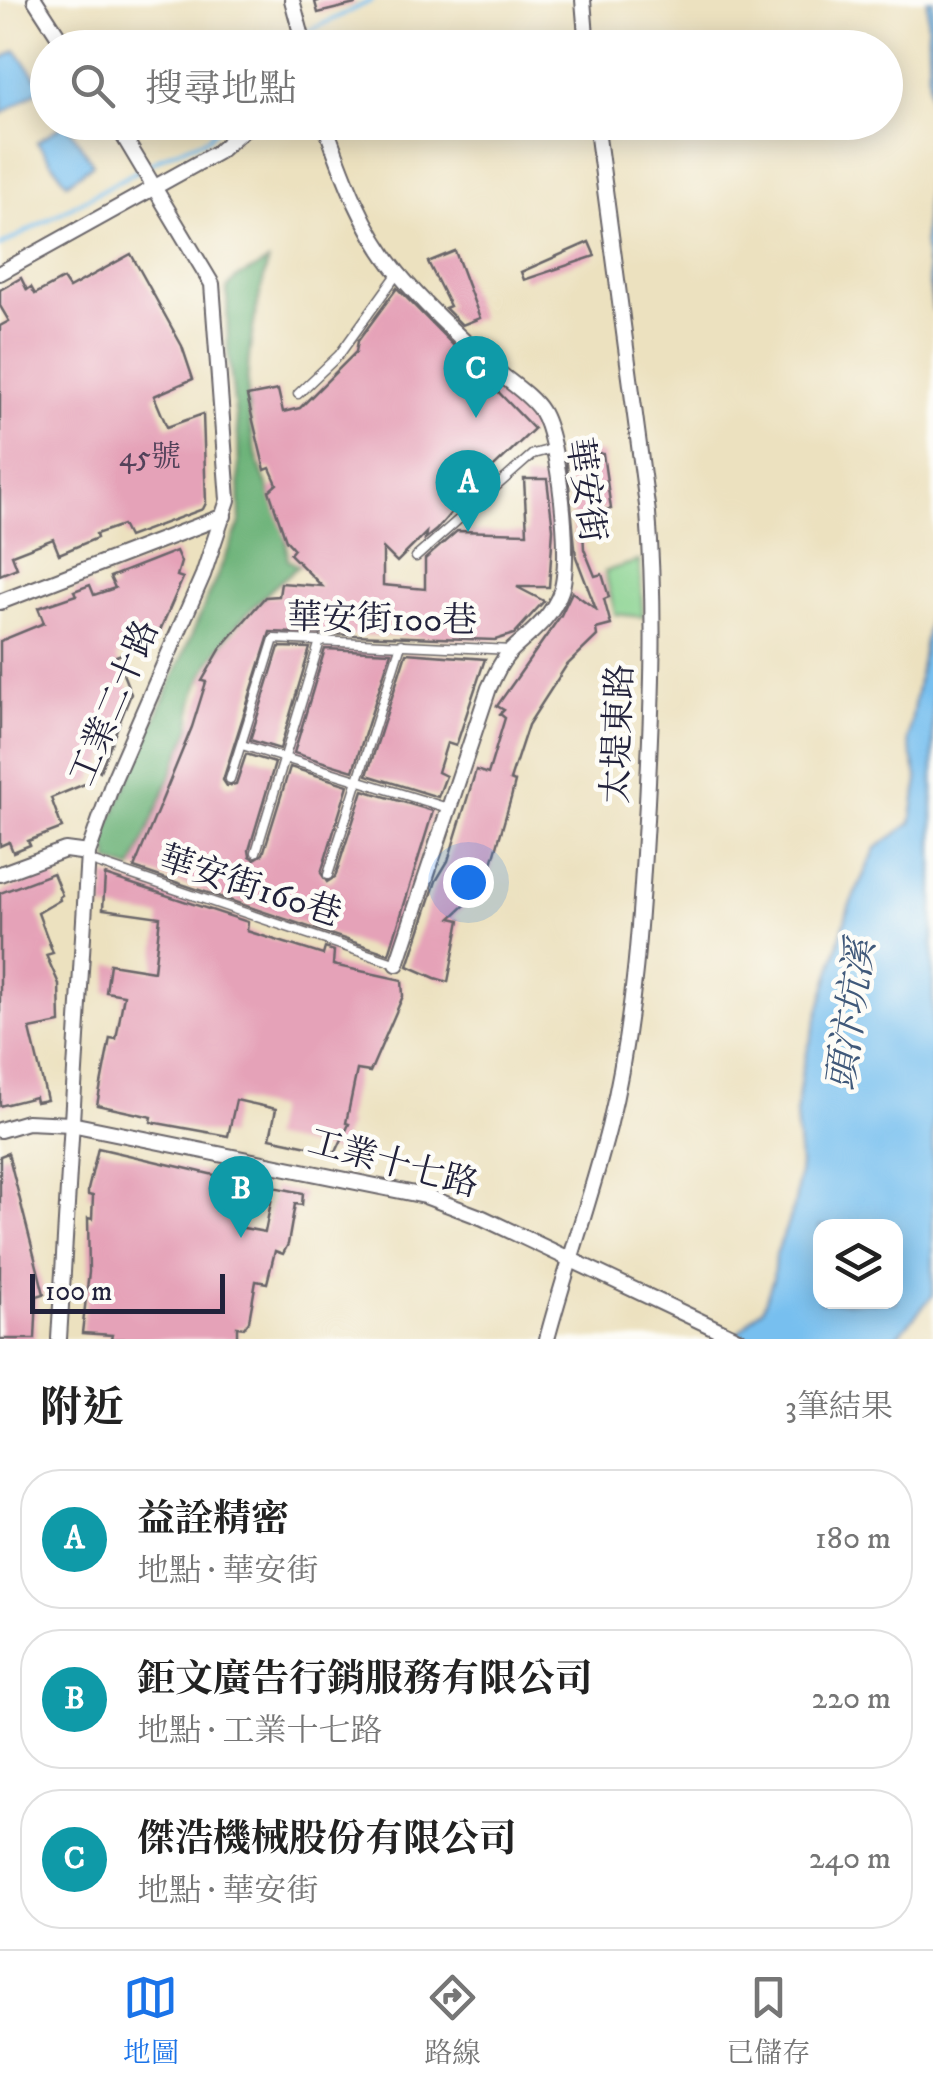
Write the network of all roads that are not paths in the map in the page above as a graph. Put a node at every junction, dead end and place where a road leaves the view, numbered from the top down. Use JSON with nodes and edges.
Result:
{"nodes":[{"id":1,"x":35,"y":0,"type":"edge"},
{"id":2,"x":292,"y":0,"type":"edge"},
{"id":3,"x":583,"y":0,"type":"edge"},
{"id":4,"x":54,"y":30,"type":"edge"},
{"id":5,"x":300,"y":30,"type":"edge"},
{"id":6,"x":586,"y":30,"type":"edge"},
{"id":7,"x":127,"y":140,"type":"edge"},
{"id":8,"x":232,"y":140,"type":"edge"},
{"id":9,"x":331,"y":140,"type":"edge"},
{"id":10,"x":598,"y":140,"type":"edge"},
{"id":11,"x":154,"y":184,"type":"junction"},
{"id":12,"x":398,"y":273,"type":"junction"},
{"id":13,"x":0,"y":274,"type":"edge"},
{"id":14,"x":298,"y":394,"type":"dead end"},
{"id":15,"x":552,"y":450,"type":"junction"},
{"id":16,"x":224,"y":516,"type":"junction"},
{"id":17,"x":416,"y":557,"type":"dead end"},
{"id":18,"x":0,"y":602,"type":"edge"},
{"id":19,"x":320,"y":641,"type":"junction"},
{"id":20,"x":401,"y":644,"type":"junction"},
{"id":21,"x":512,"y":650,"type":"junction"},
{"id":22,"x":242,"y":745,"type":"junction"},
{"id":23,"x":284,"y":759,"type":"junction"},
{"id":24,"x":230,"y":780,"type":"dead end"},
{"id":25,"x":358,"y":781,"type":"junction"},
{"id":26,"x":450,"y":809,"type":"junction"},
{"id":27,"x":256,"y":852,"type":"dead end"},
{"id":28,"x":88,"y":856,"type":"junction"},
{"id":29,"x":0,"y":874,"type":"edge"},
{"id":30,"x":328,"y":874,"type":"dead end"},
{"id":31,"x":396,"y":964,"type":"joint"},
{"id":32,"x":72,"y":1124,"type":"junction"},
{"id":33,"x":0,"y":1130,"type":"edge"},
{"id":34,"x":569,"y":1258,"type":"junction"},
{"id":35,"x":59,"y":1339,"type":"edge"},
{"id":36,"x":546,"y":1339,"type":"edge"},
{"id":37,"x":738,"y":1339,"type":"edge"}],
"edges":[{"from":1,"to":4,"type":"street"},
{"from":2,"to":5,"type":"street"},
{"from":3,"to":6,"type":"street"},
{"from":7,"to":11,"type":"street","name":"工業二十路"},
{"from":8,"to":11,"type":"street"},
{"from":9,"to":12,"type":"street","name":"華安街"},
{"from":10,"to":34,"type":"street","name":"太堤東路"},
{"from":11,"to":13,"type":"street"},
{"from":11,"to":16,"type":"street","name":"工業二十路"},
{"from":12,"to":14,"type":"lane"},
{"from":12,"to":15,"type":"street","name":"華安街"},
{"from":15,"to":17,"type":"lane"},
{"from":15,"to":21,"type":"street","name":"華安街"},
{"from":16,"to":18,"type":"street"},
{"from":16,"to":28,"type":"street","name":"工業二十路"},
{"from":19,"to":20,"type":"lane","name":"華安街100巷"},
{"from":19,"to":22,"type":"lane","name":"華安街100巷"},
{"from":19,"to":23,"type":"lane"},
{"from":20,"to":21,"type":"lane","name":"華安街100巷"},
{"from":20,"to":25,"type":"lane"},
{"from":21,"to":26,"type":"street","name":"華安街"},
{"from":22,"to":23,"type":"lane"},
{"from":22,"to":24,"type":"lane","name":"華安街100巷"},
{"from":23,"to":25,"type":"lane"},
{"from":23,"to":27,"type":"lane"},
{"from":25,"to":26,"type":"lane"},
{"from":25,"to":30,"type":"lane"},
{"from":26,"to":31,"type":"street","name":"華安街"},
{"from":28,"to":29,"type":"street"},
{"from":28,"to":31,"type":"lane","name":"華安街160巷"},
{"from":28,"to":32,"type":"street","name":"工業二十路"},
{"from":32,"to":33,"type":"street","name":"工業十七路"},
{"from":32,"to":34,"type":"street","name":"工業十七路"},
{"from":32,"to":35,"type":"street","name":"工業二十路"},
{"from":34,"to":36,"type":"street","name":"太堤東路"},
{"from":34,"to":37,"type":"street","name":"工業十七路"}]}
